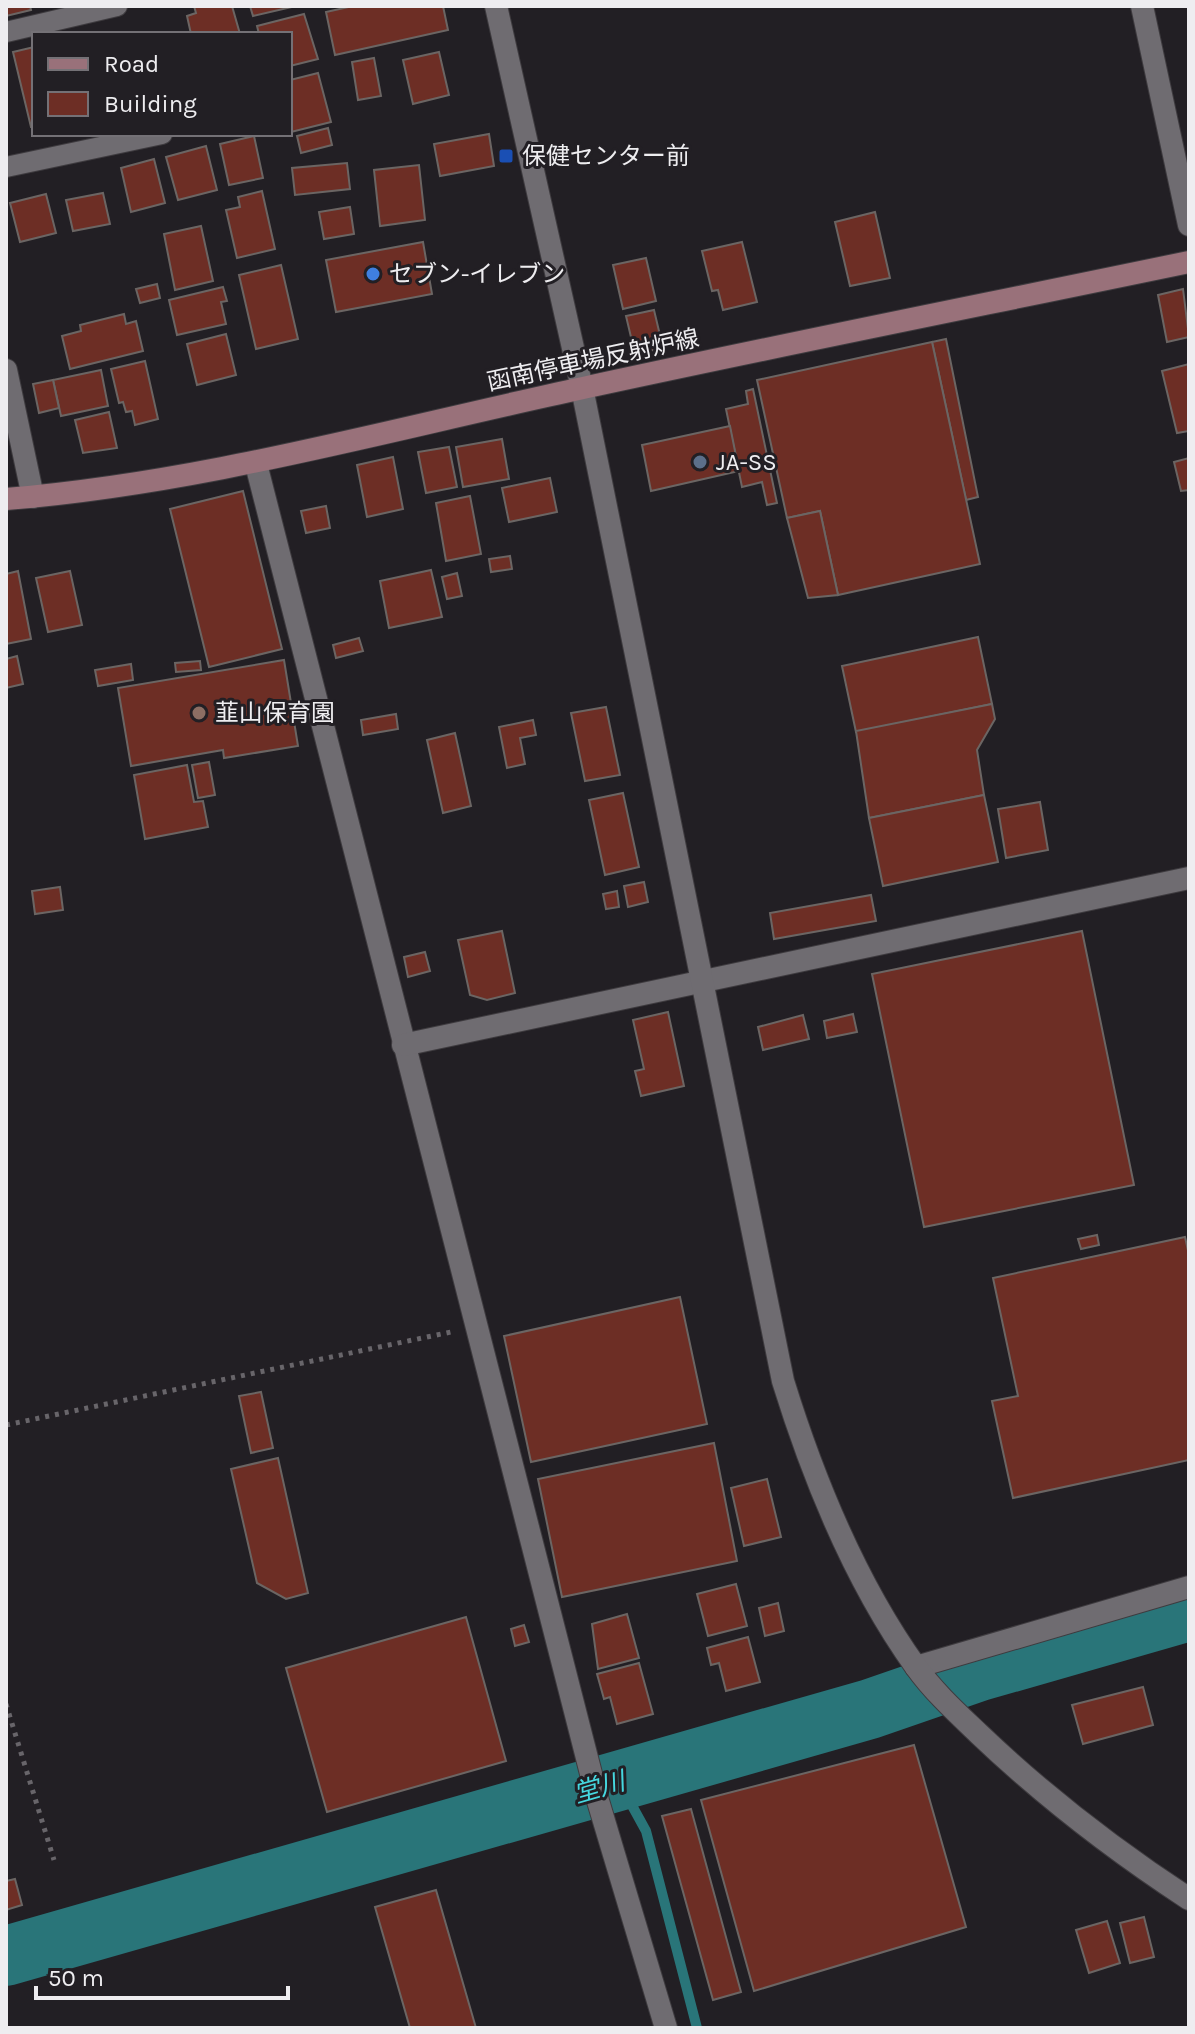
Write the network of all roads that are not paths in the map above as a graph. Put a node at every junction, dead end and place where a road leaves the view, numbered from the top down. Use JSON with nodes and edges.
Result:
{"nodes":[{"id":1,"x":117,"y":6,"type":"edge"},
{"id":2,"x":496,"y":6,"type":"edge"},
{"id":3,"x":1142,"y":6,"type":"edge"},
{"id":4,"x":6,"y":32,"type":"edge"},
{"id":5,"x":153,"y":136,"type":"edge"},
{"id":6,"x":6,"y":167,"type":"edge"},
{"id":7,"x":1189,"y":225,"type":"edge"},
{"id":8,"x":1189,"y":262,"type":"edge"},
{"id":9,"x":6,"y":370,"type":"edge"},
{"id":10,"x":582,"y":388,"type":"junction"},
{"id":11,"x":256,"y":464,"type":"junction"},
{"id":12,"x":33,"y":497,"type":"junction"},
{"id":13,"x":6,"y":499,"type":"edge"},
{"id":14,"x":1189,"y":878,"type":"edge"},
{"id":15,"x":701,"y":979,"type":"junction"},
{"id":16,"x":403,"y":1045,"type":"junction"},
{"id":17,"x":1189,"y":1587,"type":"edge"},
{"id":18,"x":916,"y":1667,"type":"junction"},
{"id":19,"x":1189,"y":1899,"type":"edge"},
{"id":20,"x":666,"y":2028,"type":"edge"}],
"edges":[{"from":1,"to":4,"type":"lane"},
{"from":2,"to":10,"type":"street"},
{"from":3,"to":7,"type":"street"},
{"from":5,"to":6,"type":"lane"},
{"from":8,"to":10,"type":"main road","name":"函南停車場反射炉線"},
{"from":9,"to":12,"type":"street"},
{"from":10,"to":11,"type":"main road","name":"函南停車場反射炉線"},
{"from":10,"to":15,"type":"street"},
{"from":11,"to":12,"type":"main road","name":"函南停車場反射炉線"},
{"from":11,"to":16,"type":"street"},
{"from":12,"to":13,"type":"main road","name":"函南停車場反射炉線"},
{"from":14,"to":15,"type":"street"},
{"from":15,"to":16,"type":"street"},
{"from":15,"to":18,"type":"street"},
{"from":16,"to":20,"type":"street"},
{"from":17,"to":18,"type":"street"},
{"from":18,"to":19,"type":"street"}]}
